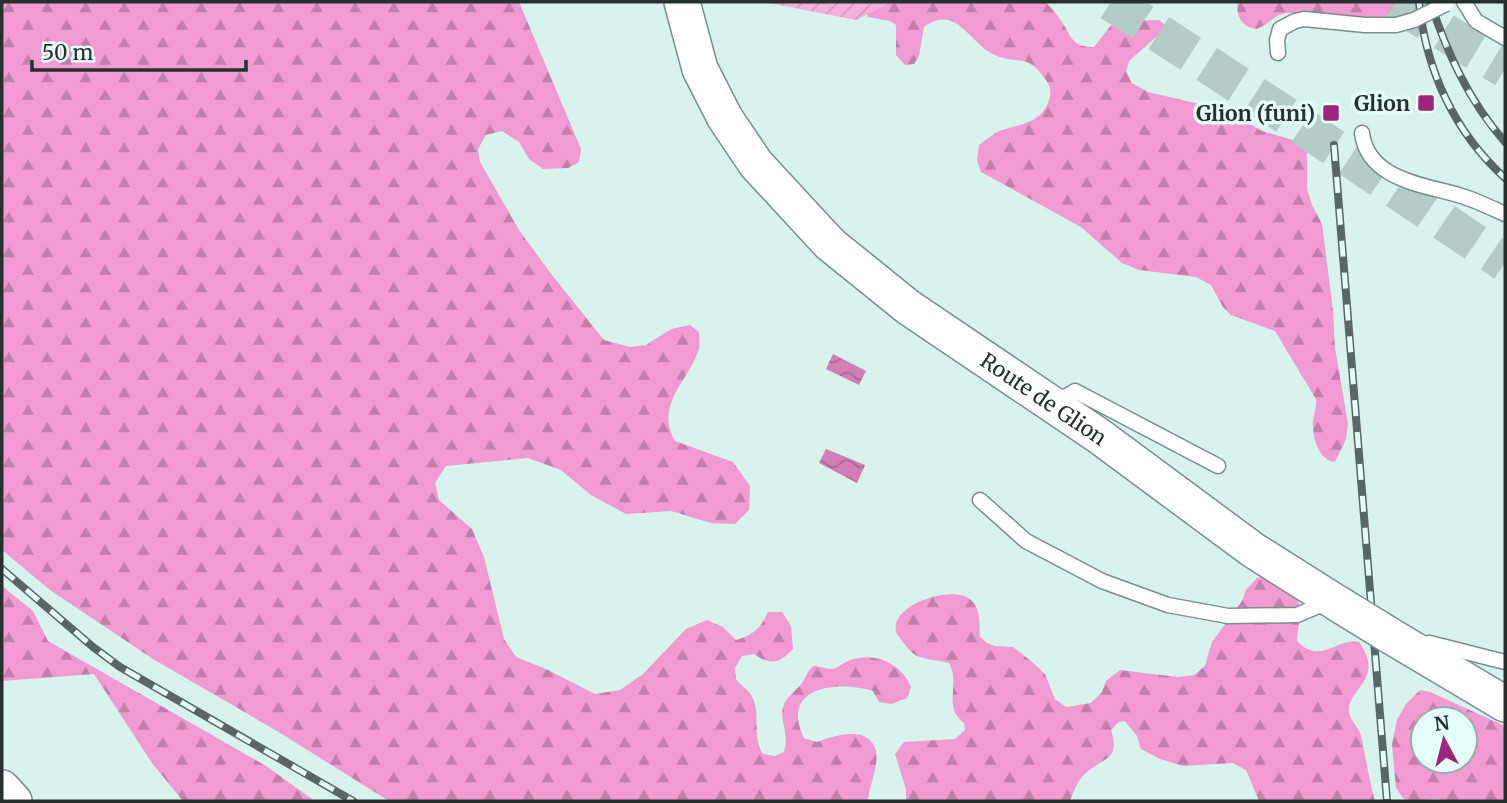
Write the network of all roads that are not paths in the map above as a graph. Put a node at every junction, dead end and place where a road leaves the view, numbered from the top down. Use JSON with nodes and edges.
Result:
{"nodes":[{"id":1,"x":682,"y":2,"type":"edge"},
{"id":2,"x":1464,"y":2,"type":"edge"},
{"id":3,"x":1448,"y":3,"type":"edge"},
{"id":4,"x":1505,"y":38,"type":"edge"},
{"id":5,"x":1278,"y":53,"type":"dead end"},
{"id":6,"x":1362,"y":133,"type":"dead end"},
{"id":7,"x":1505,"y":214,"type":"edge"},
{"id":8,"x":1052,"y":405,"type":"junction"},
{"id":9,"x":1218,"y":466,"type":"dead end"},
{"id":10,"x":980,"y":500,"type":"dead end"},
{"id":11,"x":1335,"y":602,"type":"junction"},
{"id":12,"x":1399,"y":642,"type":"junction"},
{"id":13,"x":1505,"y":662,"type":"edge"},
{"id":14,"x":1505,"y":704,"type":"edge"},
{"id":15,"x":2,"y":788,"type":"edge"},
{"id":16,"x":14,"y":801,"type":"edge"}],
"edges":[{"from":1,"to":8,"type":"street","name":"Route de Glion"},
{"from":2,"to":4,"type":"lane"},
{"from":3,"to":5,"type":"lane","bridge":true},
{"from":6,"to":7,"type":"lane"},
{"from":8,"to":9,"type":"lane"},
{"from":8,"to":11,"type":"street","name":"Route de Glion"},
{"from":10,"to":11,"type":"lane"},
{"from":11,"to":12,"type":"street","name":"Route de Glion","bridge":true},
{"from":12,"to":13,"type":"lane"},
{"from":12,"to":14,"type":"street","name":"Route de Glion"},
{"from":15,"to":16,"type":"street"}]}
